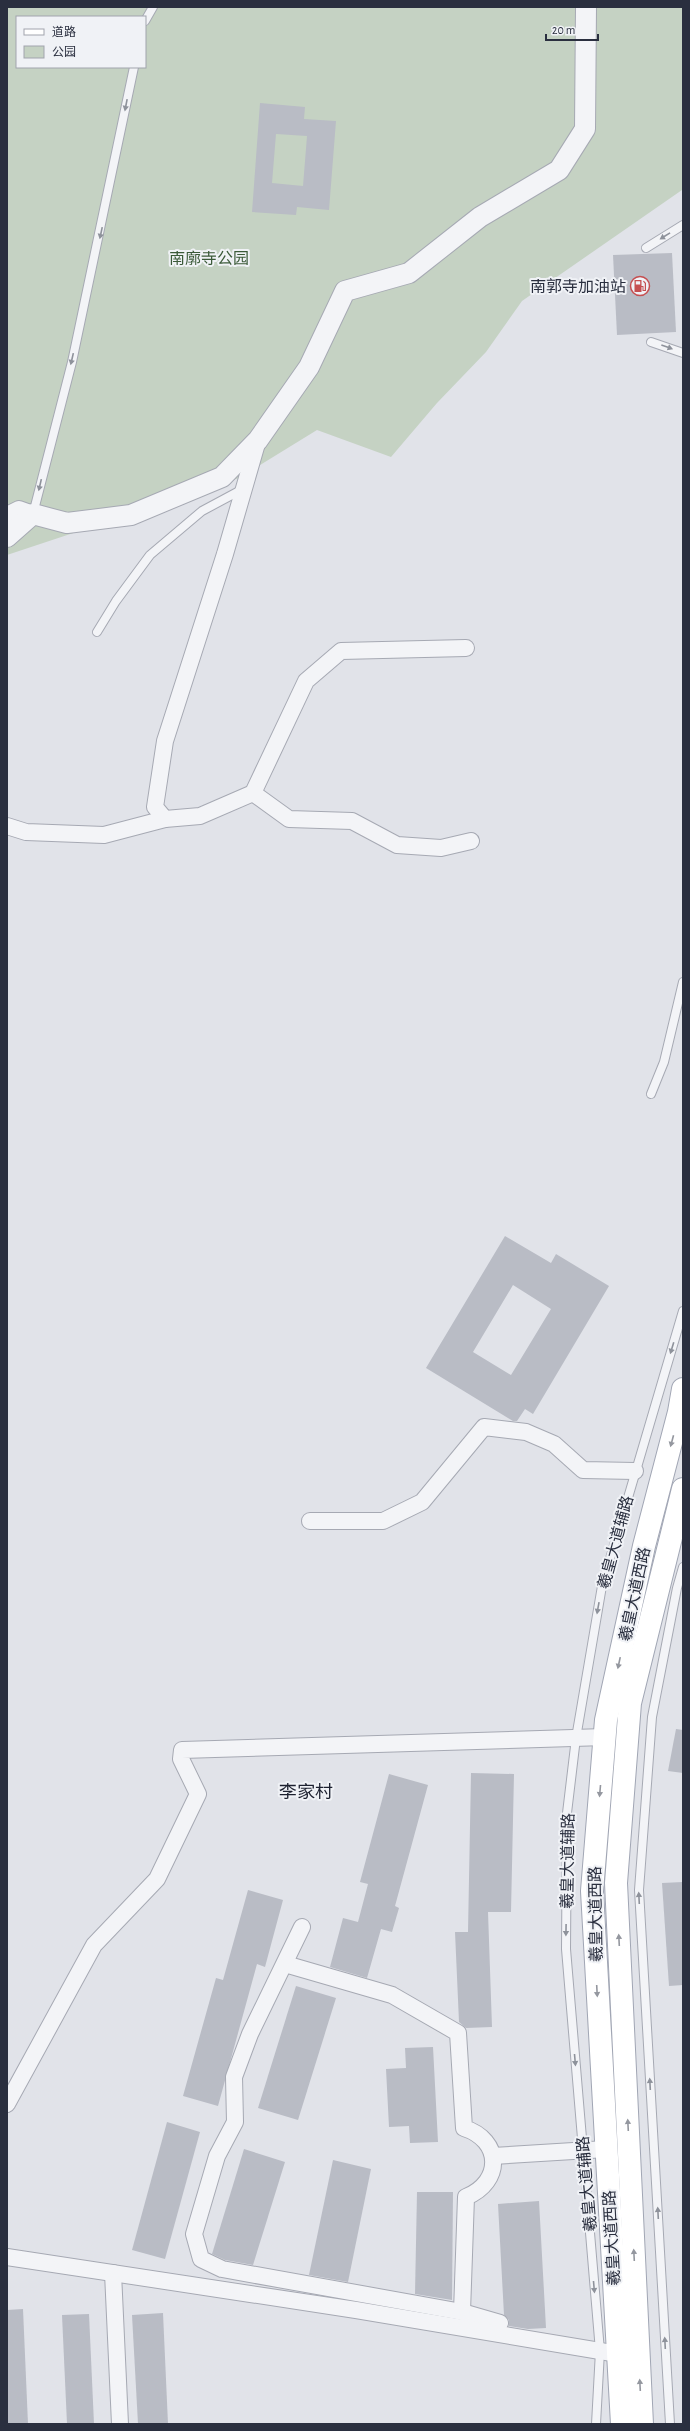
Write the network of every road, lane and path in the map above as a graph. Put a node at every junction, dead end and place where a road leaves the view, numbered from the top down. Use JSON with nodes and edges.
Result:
{"nodes":[{"id":1,"x":152,"y":7,"type":"edge"},
{"id":2,"x":586,"y":7,"type":"edge"},
{"id":3,"x":146,"y":19,"type":"edge"},
{"id":4,"x":134,"y":68,"type":"edge"},
{"id":5,"x":683,"y":225,"type":"edge"},
{"id":6,"x":646,"y":248,"type":"dead end"},
{"id":7,"x":652,"y":342,"type":"dead end"},
{"id":8,"x":683,"y":353,"type":"edge"},
{"id":9,"x":258,"y":440,"type":"junction"},
{"id":10,"x":244,"y":489,"type":"junction"},
{"id":11,"x":7,"y":514,"type":"edge"},
{"id":12,"x":33,"y":514,"type":"junction"},
{"id":13,"x":7,"y":537,"type":"edge"},
{"id":14,"x":97,"y":632,"type":"dead end"},
{"id":15,"x":466,"y":648,"type":"dead end"},
{"id":16,"x":253,"y":794,"type":"junction"},
{"id":17,"x":165,"y":819,"type":"junction"},
{"id":18,"x":7,"y":826,"type":"edge"},
{"id":19,"x":471,"y":842,"type":"dead end"},
{"id":20,"x":683,"y":982,"type":"edge"},
{"id":21,"x":651,"y":1094,"type":"dead end"},
{"id":22,"x":683,"y":1311,"type":"edge"},
{"id":23,"x":683,"y":1389,"type":"edge"},
{"id":24,"x":635,"y":1471,"type":"junction"},
{"id":25,"x":683,"y":1489,"type":"edge"},
{"id":26,"x":310,"y":1521,"type":"dead end"},
{"id":27,"x":683,"y":1567,"type":"edge"},
{"id":28,"x":605,"y":1737,"type":"junction"},
{"id":29,"x":576,"y":1738,"type":"junction"},
{"id":30,"x":302,"y":1927,"type":"dead end"},
{"id":31,"x":286,"y":1964,"type":"junction"},
{"id":32,"x":7,"y":2104,"type":"edge"},
{"id":33,"x":606,"y":2149,"type":"junction"},
{"id":34,"x":583,"y":2151,"type":"junction"},
{"id":35,"x":493,"y":2156,"type":"junction"},
{"id":36,"x":7,"y":2257,"type":"edge"},
{"id":37,"x":113,"y":2273,"type":"junction"},
{"id":38,"x":462,"y":2312,"type":"junction"},
{"id":39,"x":500,"y":2323,"type":"dead end"},
{"id":40,"x":609,"y":2352,"type":"junction"},
{"id":41,"x":120,"y":2424,"type":"edge"},
{"id":42,"x":596,"y":2424,"type":"edge"},
{"id":43,"x":622,"y":2424,"type":"edge"},
{"id":44,"x":642,"y":2424,"type":"edge"},
{"id":45,"x":670,"y":2424,"type":"edge"}],
"edges":[{"from":1,"to":3,"type":"lane"},
{"from":2,"to":9,"type":"street"},
{"from":4,"to":12,"type":"lane","one_way":true},
{"from":5,"to":6,"type":"lane","one_way":true},
{"from":7,"to":8,"type":"lane","one_way":true},
{"from":9,"to":10,"type":"street"},
{"from":9,"to":12,"type":"street"},
{"from":10,"to":14,"type":"lane"},
{"from":10,"to":17,"type":"street"},
{"from":11,"to":12,"type":"street"},
{"from":12,"to":13,"type":"street"},
{"from":15,"to":16,"type":"street"},
{"from":16,"to":17,"type":"street"},
{"from":16,"to":19,"type":"street"},
{"from":17,"to":18,"type":"street"},
{"from":20,"to":21,"type":"lane"},
{"from":22,"to":24,"type":"lane","name":"羲皇大道辅路","one_way":true},
{"from":23,"to":28,"type":"main road","name":"羲皇大道西路","one_way":true},
{"from":24,"to":26,"type":"street"},
{"from":24,"to":29,"type":"lane","name":"羲皇大道辅路","one_way":true},
{"from":44,"to":25,"type":"main road","name":"羲皇大道西路","one_way":true},
{"from":45,"to":27,"type":"lane","one_way":true},
{"from":28,"to":29,"type":"street"},
{"from":28,"to":33,"type":"main road","name":"羲皇大道西路","one_way":true},
{"from":29,"to":32,"type":"street"},
{"from":29,"to":34,"type":"lane","name":"羲皇大道辅路","one_way":true},
{"from":30,"to":31,"type":"street"},
{"from":31,"to":35,"type":"street"},
{"from":31,"to":38,"type":"street"},
{"from":33,"to":34,"type":"street"},
{"from":33,"to":40,"type":"main road","name":"羲皇大道西路"},
{"from":34,"to":35,"type":"street"},
{"from":34,"to":40,"type":"lane","name":"羲皇大道辅路","one_way":true},
{"from":35,"to":38,"type":"street"},
{"from":36,"to":37,"type":"street"},
{"from":37,"to":40,"type":"street"},
{"from":37,"to":41,"type":"street"},
{"from":38,"to":39,"type":"street"},
{"from":40,"to":42,"type":"lane","name":"羲皇大道辅路"},
{"from":40,"to":43,"type":"main road","name":"羲皇大道西路"}]}
